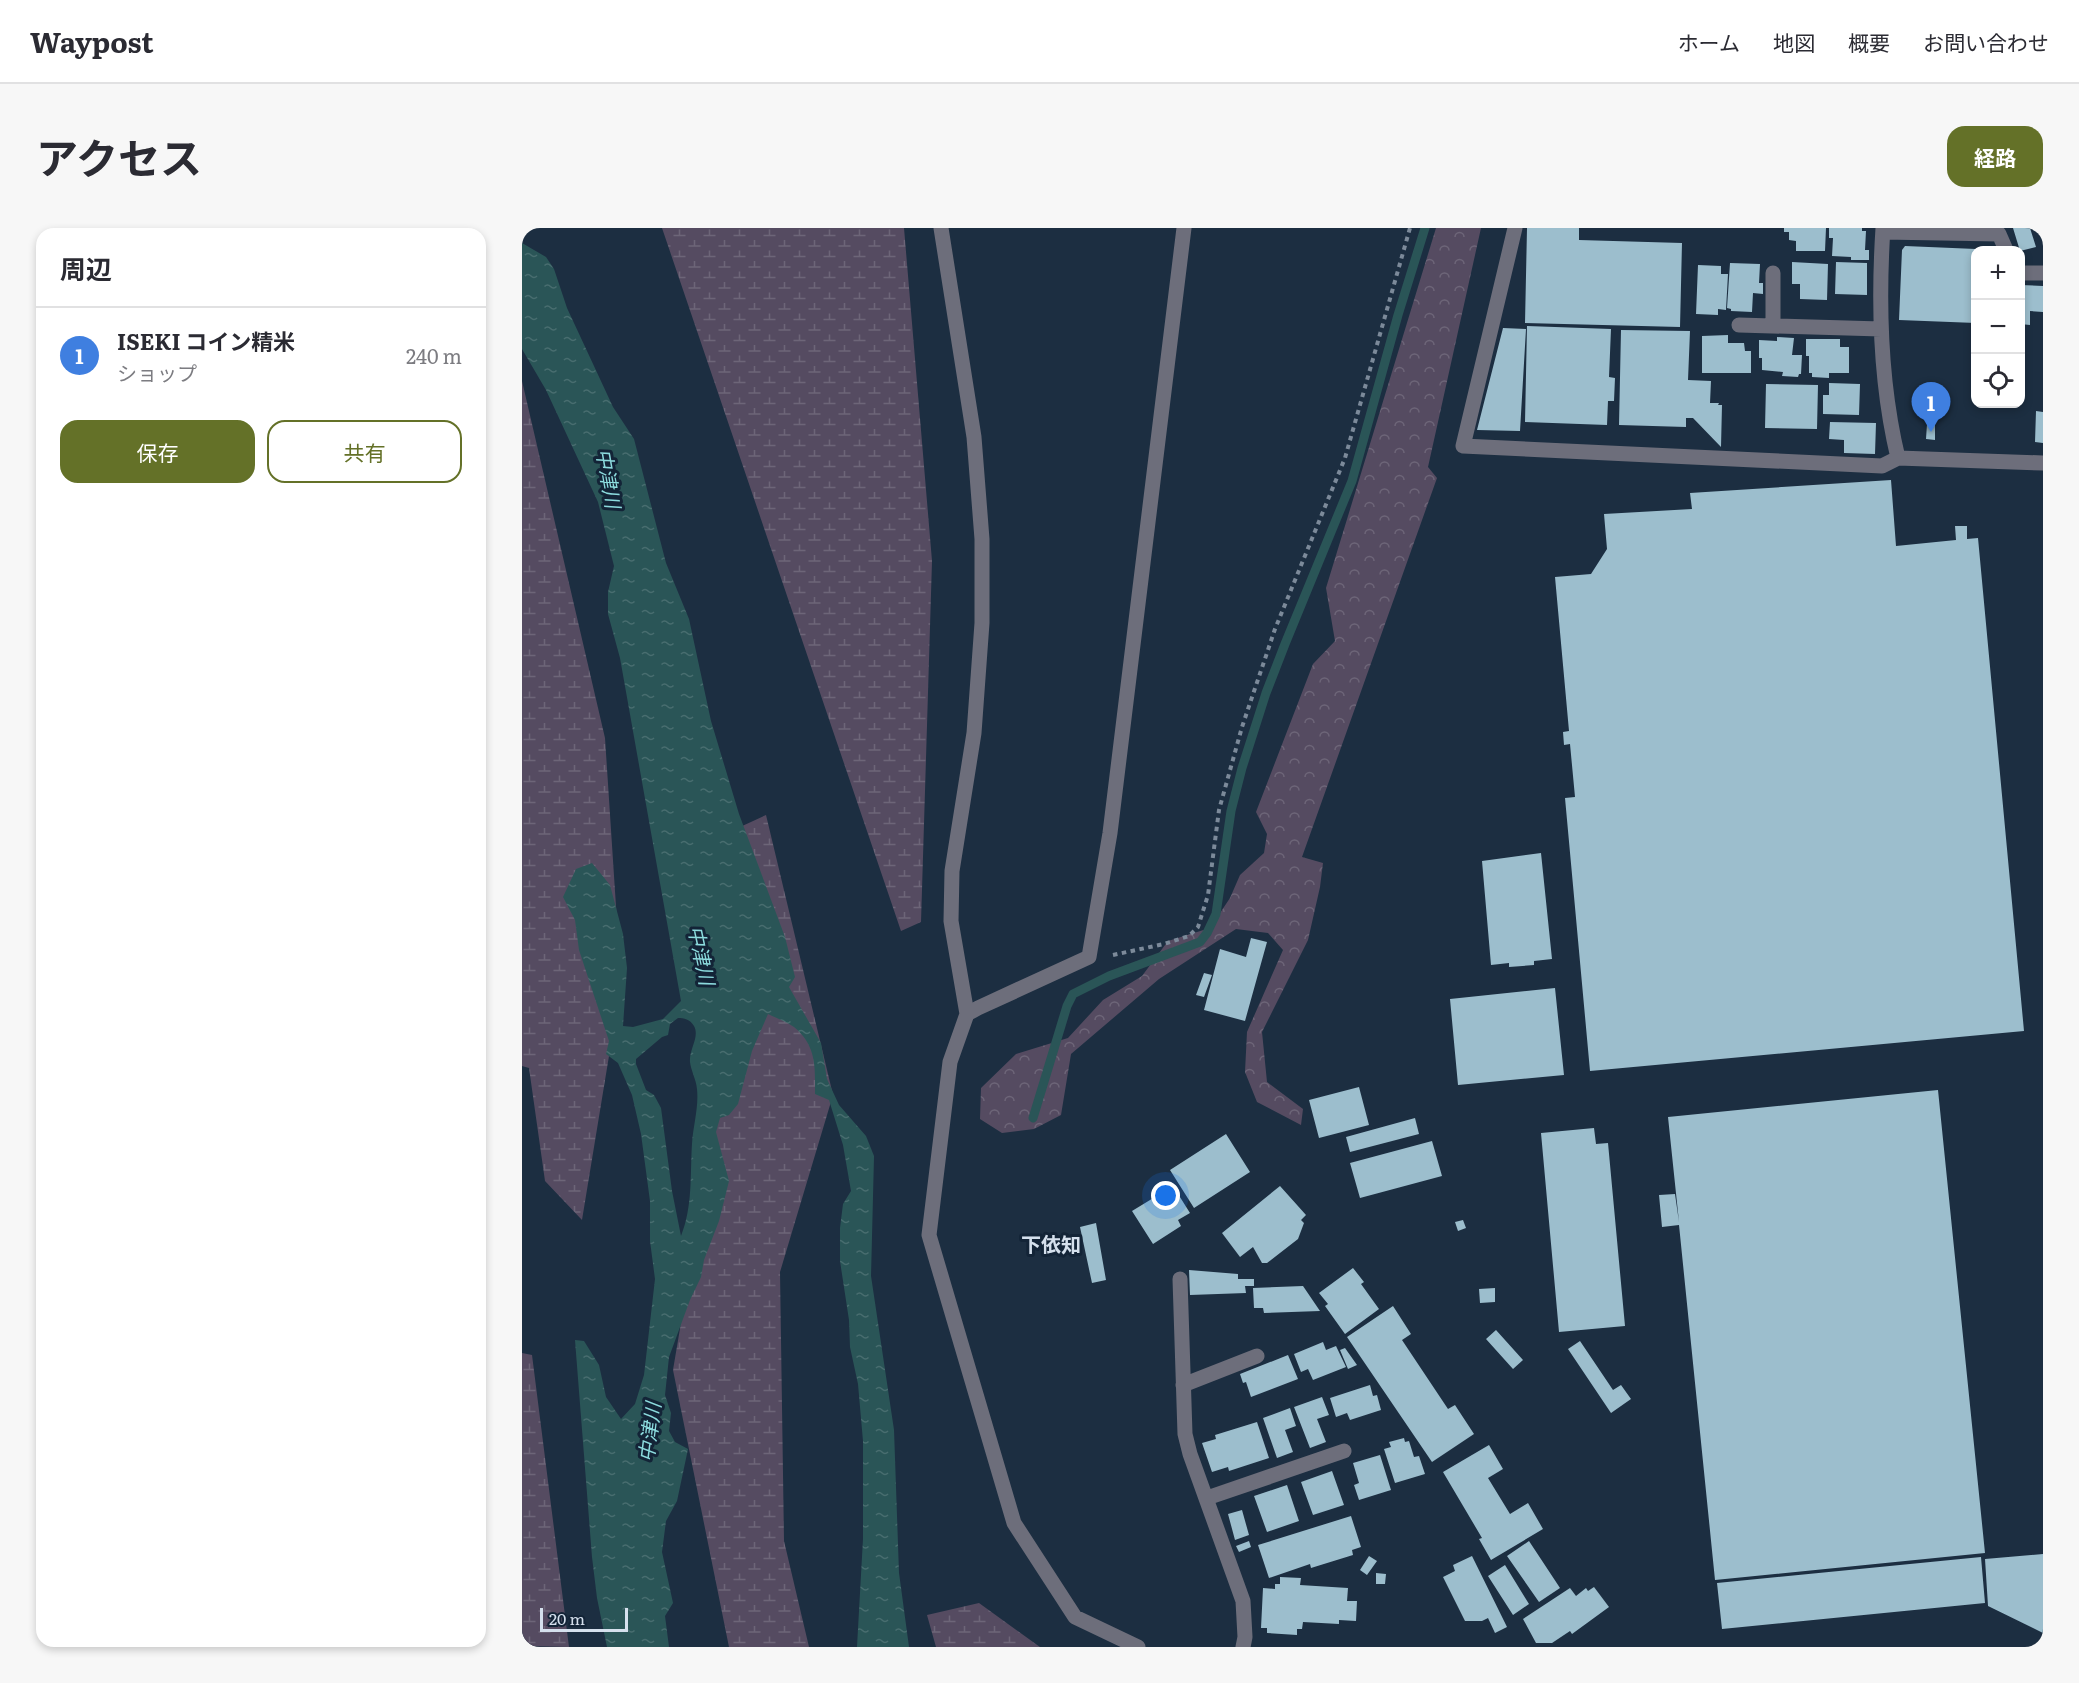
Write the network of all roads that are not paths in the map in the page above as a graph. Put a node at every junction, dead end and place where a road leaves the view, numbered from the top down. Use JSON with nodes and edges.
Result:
{"nodes":[{"id":1,"x":941,"y":228,"type":"edge"},
{"id":2,"x":1184,"y":228,"type":"edge"},
{"id":3,"x":1515,"y":228,"type":"edge"},
{"id":4,"x":1883,"y":230,"type":"edge"},
{"id":5,"x":2004,"y":246,"type":"edge"},
{"id":6,"x":1773,"y":273,"type":"dead end"},
{"id":7,"x":2025,"y":273,"type":"edge"},
{"id":8,"x":2043,"y":273,"type":"edge"},
{"id":9,"x":1739,"y":325,"type":"dead end"},
{"id":10,"x":1773,"y":326,"type":"junction"},
{"id":11,"x":1881,"y":329,"type":"junction"},
{"id":12,"x":1898,"y":458,"type":"junction"},
{"id":13,"x":2043,"y":463,"type":"edge"},
{"id":14,"x":967,"y":1014,"type":"junction"},
{"id":15,"x":1180,"y":1279,"type":"dead end"},
{"id":16,"x":1257,"y":1356,"type":"dead end"},
{"id":17,"x":1184,"y":1385,"type":"junction"},
{"id":18,"x":1344,"y":1451,"type":"dead end"},
{"id":19,"x":1207,"y":1498,"type":"junction"},
{"id":20,"x":1138,"y":1647,"type":"edge"},
{"id":21,"x":1243,"y":1647,"type":"edge"}],
"edges":[{"from":1,"to":14,"type":"street"},
{"from":2,"to":14,"type":"street"},
{"from":3,"to":12,"type":"street"},
{"from":4,"to":5,"type":"street"},
{"from":4,"to":11,"type":"street"},
{"from":6,"to":10,"type":"street"},
{"from":7,"to":8,"type":"street"},
{"from":9,"to":10,"type":"street"},
{"from":10,"to":11,"type":"street"},
{"from":11,"to":12,"type":"street"},
{"from":12,"to":13,"type":"street"},
{"from":14,"to":20,"type":"street"},
{"from":15,"to":17,"type":"street"},
{"from":16,"to":17,"type":"street"},
{"from":17,"to":19,"type":"street"},
{"from":18,"to":19,"type":"street"},
{"from":19,"to":21,"type":"street"}]}
